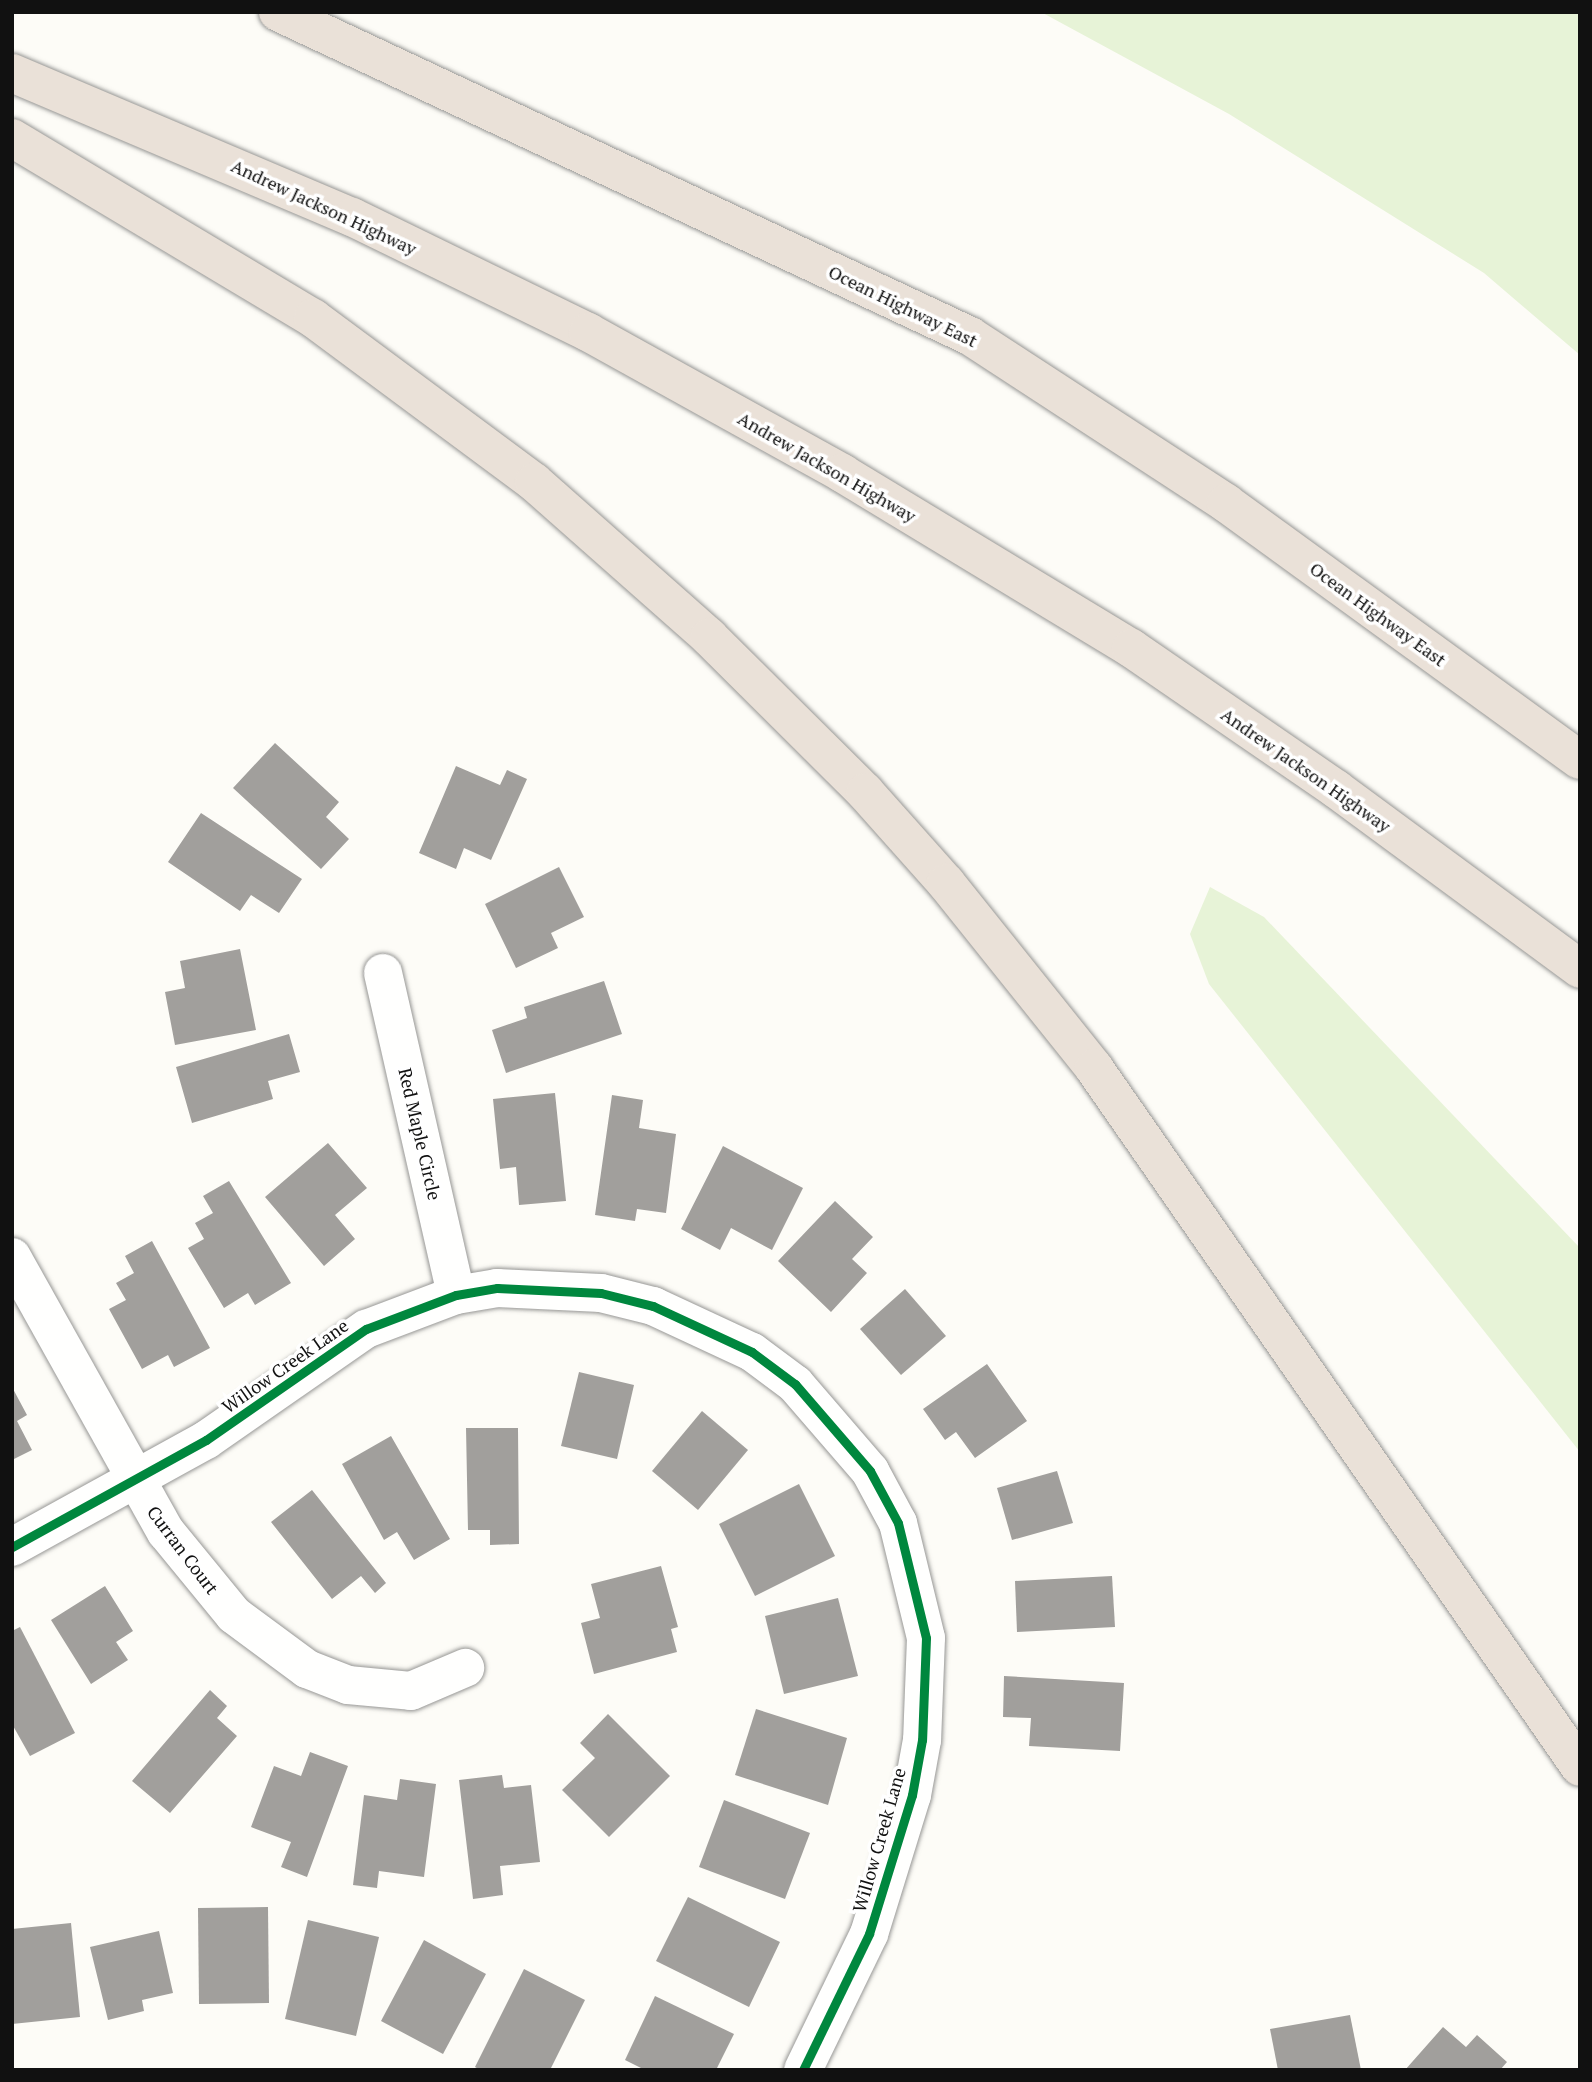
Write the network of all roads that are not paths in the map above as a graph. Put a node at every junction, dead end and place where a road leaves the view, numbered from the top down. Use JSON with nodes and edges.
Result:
{"nodes":[{"id":1,"x":278,"y":12,"type":"edge"},
{"id":2,"x":12,"y":73,"type":"edge"},
{"id":3,"x":12,"y":138,"type":"edge"},
{"id":4,"x":1580,"y":760,"type":"edge"},
{"id":5,"x":1580,"y":969,"type":"edge"},
{"id":6,"x":383,"y":973,"type":"dead end"},
{"id":7,"x":12,"y":1257,"type":"edge"},
{"id":8,"x":456,"y":1295,"type":"junction"},
{"id":9,"x":134,"y":1480,"type":"junction"},
{"id":10,"x":12,"y":1547,"type":"edge"},
{"id":11,"x":465,"y":1668,"type":"dead end"},
{"id":12,"x":1580,"y":1767,"type":"edge"},
{"id":13,"x":803,"y":2070,"type":"edge"}],
"edges":[{"from":1,"to":4,"type":"highway","name":"Ocean Highway East"},
{"from":2,"to":5,"type":"highway","name":"Andrew Jackson Highway"},
{"from":3,"to":12,"type":"highway"},
{"from":6,"to":8,"type":"street","name":"Red Maple Circle"},
{"from":7,"to":9,"type":"street","name":"Curran Court"},
{"from":8,"to":9,"type":"street","name":"Willow Creek Lane"},
{"from":8,"to":13,"type":"street","name":"Willow Creek Lane"},
{"from":9,"to":10,"type":"street","name":"Willow Creek Lane"},
{"from":9,"to":11,"type":"street","name":"Curran Court"}]}
